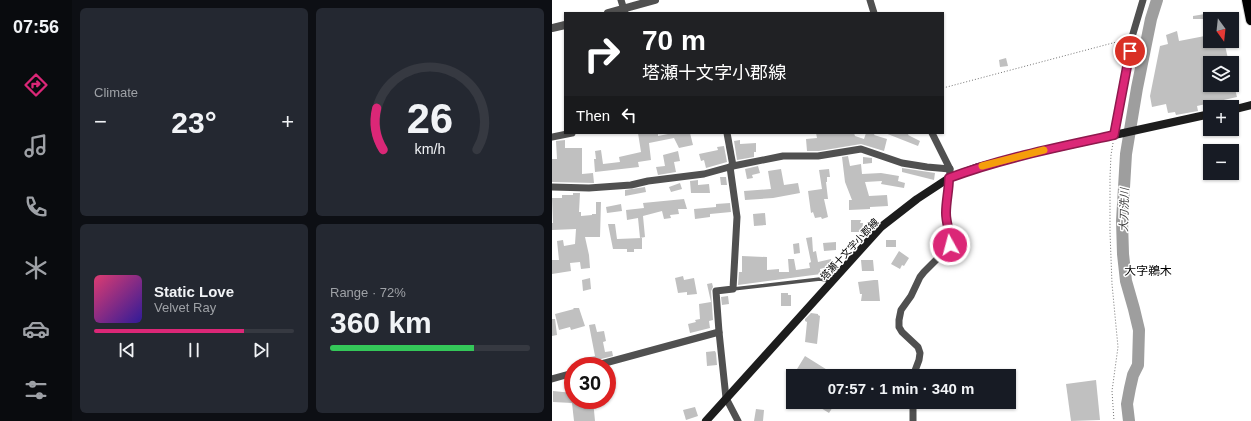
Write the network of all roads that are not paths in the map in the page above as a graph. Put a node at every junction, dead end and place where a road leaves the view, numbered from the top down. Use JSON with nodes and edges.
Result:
{"nodes":[{"id":1,"x":621,"y":0,"type":"edge"},
{"id":2,"x":656,"y":0,"type":"edge"},
{"id":3,"x":870,"y":0,"type":"edge"},
{"id":4,"x":1143,"y":0,"type":"edge"},
{"id":5,"x":1246,"y":0,"type":"edge"},
{"id":6,"x":624,"y":11,"type":"edge"},
{"id":7,"x":874,"y":12,"type":"edge"},
{"id":8,"x":1251,"y":20,"type":"edge"},
{"id":9,"x":564,"y":25,"type":"edge"},
{"id":10,"x":552,"y":28,"type":"edge"},
{"id":11,"x":1251,"y":106,"type":"edge"},
{"id":12,"x":1239,"y":109,"type":"edge"},
{"id":13,"x":1203,"y":116,"type":"edge"},
{"id":14,"x":567,"y":134,"type":"edge"},
{"id":15,"x":727,"y":134,"type":"edge"},
{"id":16,"x":932,"y":134,"type":"edge"},
{"id":17,"x":1116,"y":134,"type":"junction"},
{"id":18,"x":552,"y":137,"type":"edge"},
{"id":19,"x":732,"y":167,"type":"junction"},
{"id":20,"x":950,"y":169,"type":"junction"},
{"id":21,"x":949,"y":178,"type":"junction"},
{"id":22,"x":552,"y":187,"type":"edge"},
{"id":23,"x":832,"y":281,"type":"junction"},
{"id":24,"x":733,"y":289,"type":"junction"},
{"id":25,"x":719,"y":332,"type":"junction"},
{"id":26,"x":616,"y":360,"type":"edge"},
{"id":27,"x":916,"y":369,"type":"edge"},
{"id":28,"x":564,"y":376,"type":"edge"},
{"id":29,"x":552,"y":379,"type":"edge"},
{"id":30,"x":726,"y":398,"type":"junction"},
{"id":31,"x":913,"y":409,"type":"edge"},
{"id":32,"x":706,"y":421,"type":"edge"},
{"id":33,"x":738,"y":421,"type":"edge"},
{"id":34,"x":913,"y":421,"type":"edge"}],
"edges":[{"from":1,"to":6,"type":"street"},
{"from":2,"to":6,"type":"street"},
{"from":3,"to":7,"type":"street"},
{"from":4,"to":17,"type":"street"},
{"from":5,"to":8,"type":"main road"},
{"from":9,"to":10,"type":"street"},
{"from":11,"to":12,"type":"main road"},
{"from":13,"to":17,"type":"main road","name":"塔瀬十文字小郡線"},
{"from":14,"to":18,"type":"street"},
{"from":15,"to":19,"type":"street"},
{"from":16,"to":20,"type":"street"},
{"from":17,"to":21,"type":"main road","name":"塔瀬十文字小郡線"},
{"from":19,"to":20,"type":"street"},
{"from":19,"to":22,"type":"street"},
{"from":19,"to":24,"type":"street"},
{"from":20,"to":21,"type":"street"},
{"from":21,"to":23,"type":"main road","name":"塔瀬十文字小郡線"},
{"from":21,"to":27,"type":"street"},
{"from":23,"to":24,"type":"lane"},
{"from":23,"to":30,"type":"main road","name":"塔瀬十文字小郡線"},
{"from":24,"to":25,"type":"street"},
{"from":25,"to":26,"type":"street"},
{"from":25,"to":30,"type":"street"},
{"from":28,"to":29,"type":"street"},
{"from":30,"to":32,"type":"main road","name":"塔瀬十文字小郡線"},
{"from":30,"to":33,"type":"street"},
{"from":31,"to":34,"type":"street"}]}
